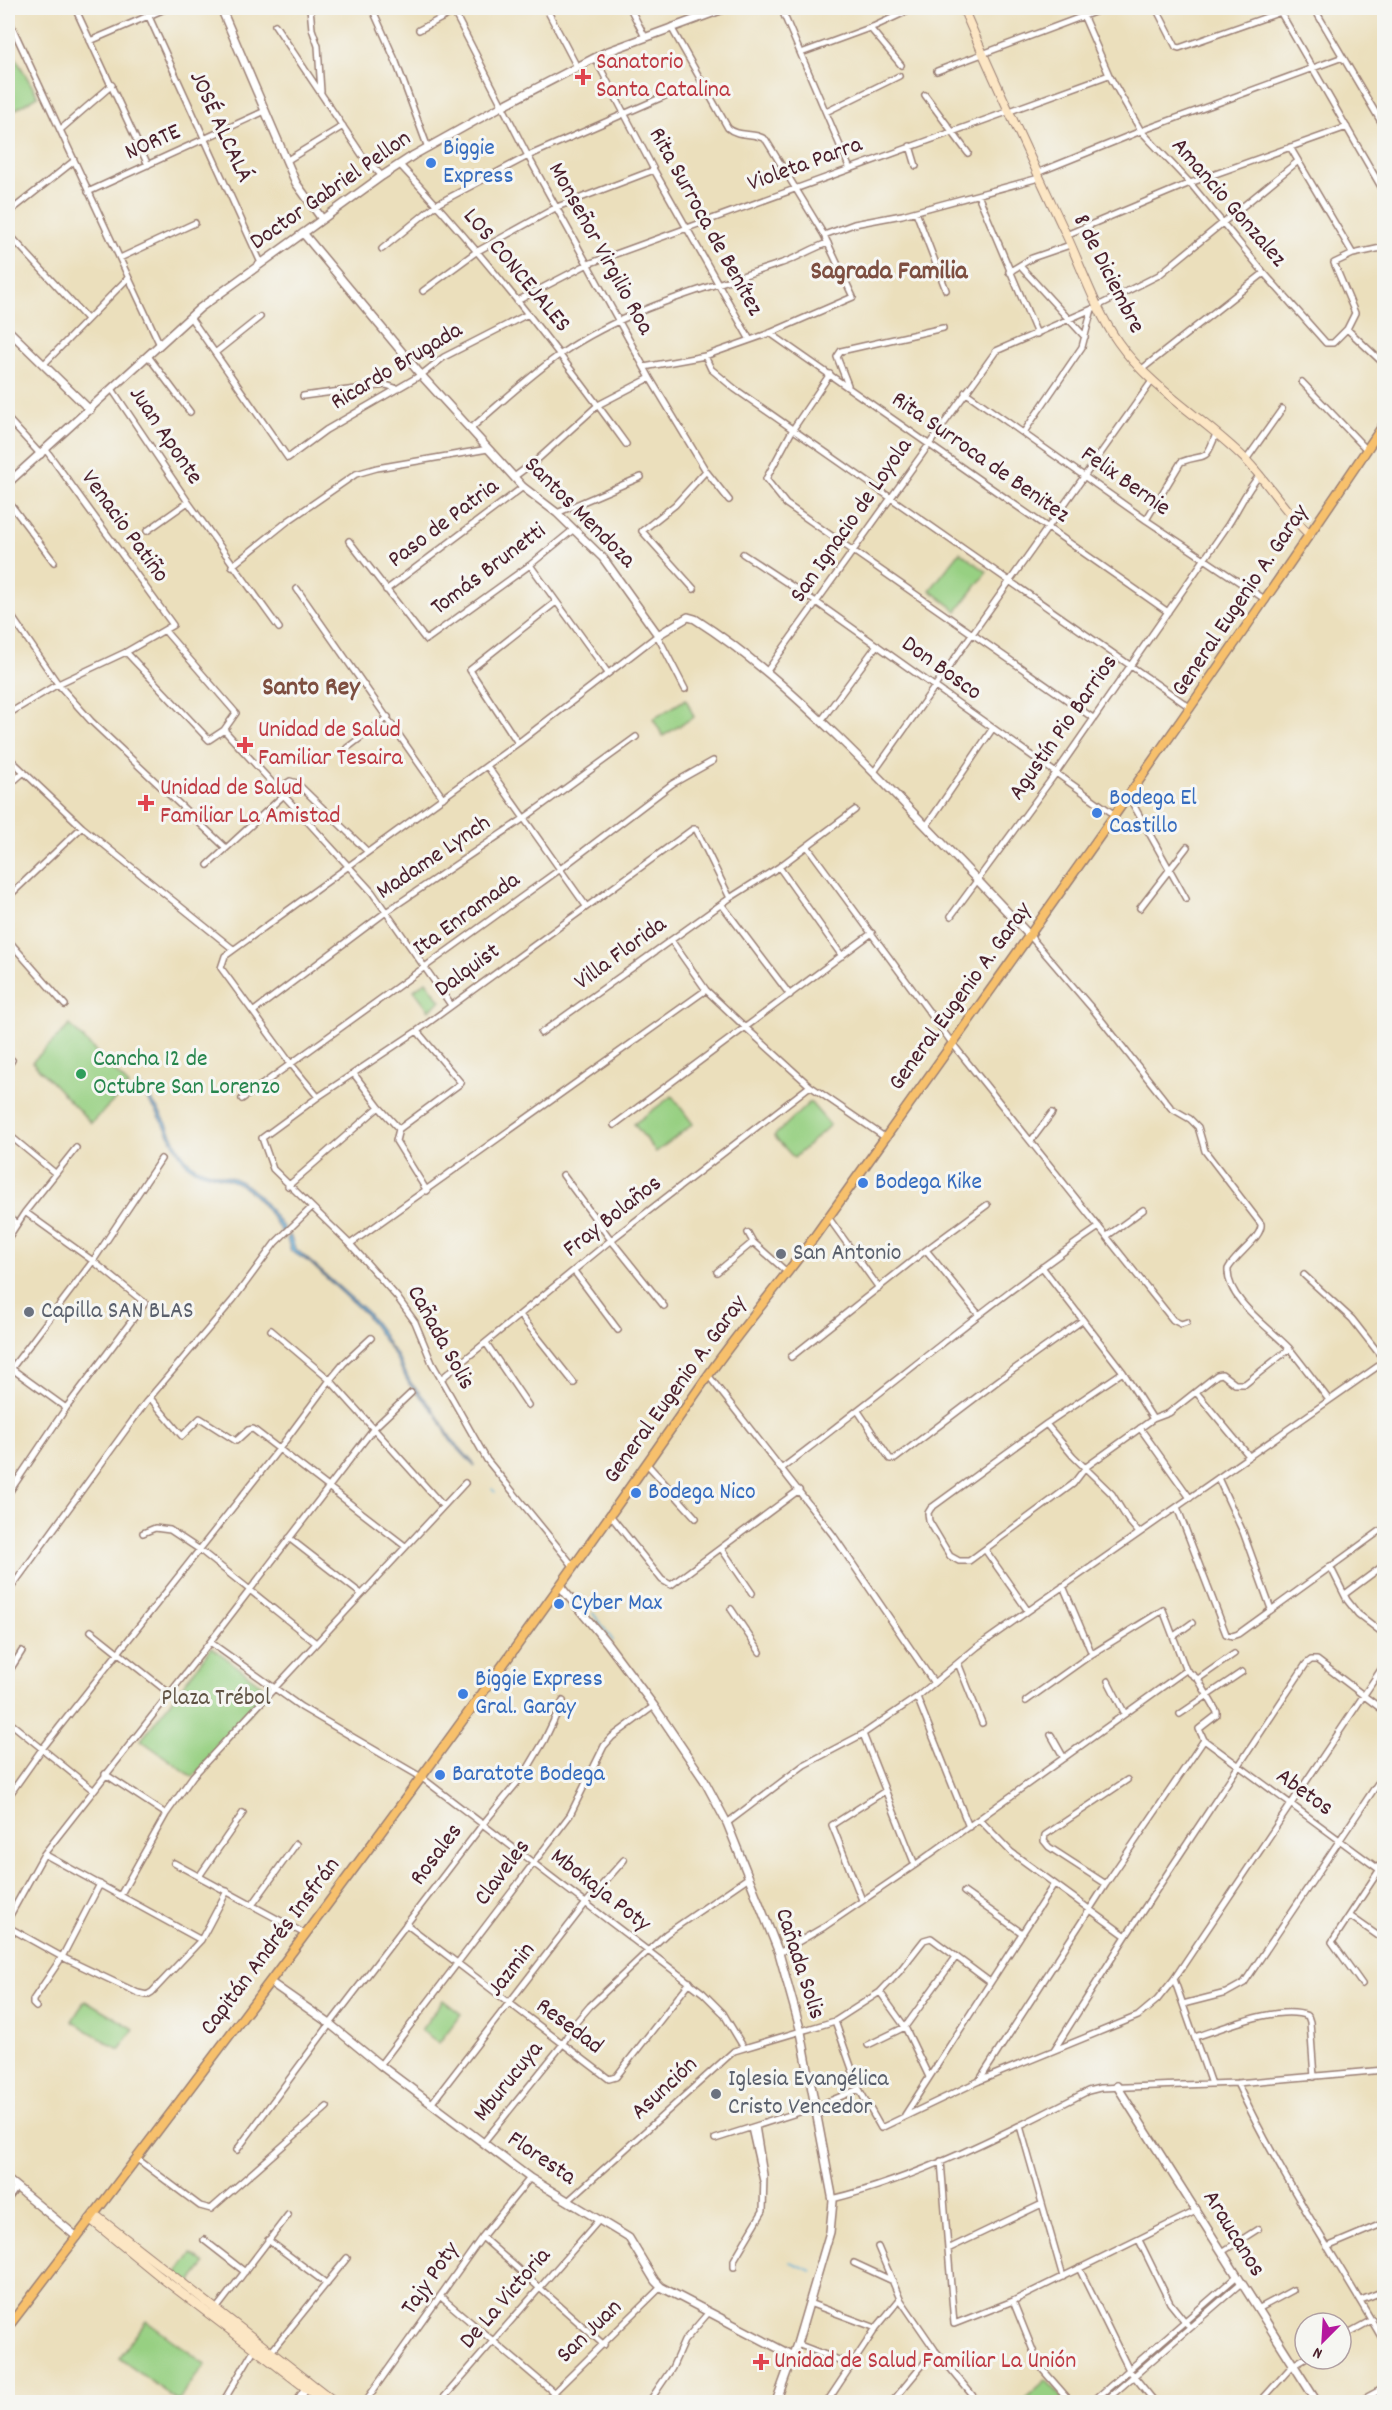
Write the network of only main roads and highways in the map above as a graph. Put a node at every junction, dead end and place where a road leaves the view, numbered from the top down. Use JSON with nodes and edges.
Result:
{"nodes":[{"id":1,"x":963,"y":8,"type":"edge"},
{"id":2,"x":1384,"y":424,"type":"edge"},
{"id":3,"x":1310,"y":535,"type":"junction"},
{"id":4,"x":560,"y":1586,"type":"joint"},
{"id":5,"x":92,"y":2216,"type":"junction"},
{"id":6,"x":8,"y":2327,"type":"edge"},
{"id":7,"x":256,"y":2346,"type":"junction"},
{"id":8,"x":308,"y":2386,"type":"junction"},
{"id":9,"x":324,"y":2403,"type":"edge"},
{"id":10,"x":335,"y":2403,"type":"edge"}],
"edges":[{"from":1,"to":3,"type":"main road","name":"8 de Diciembre"},
{"from":2,"to":3,"type":"main road","name":"General Eugenio A. Garay"},
{"from":3,"to":4,"type":"main road","name":"General Eugenio A. Garay"},
{"from":4,"to":5,"type":"main road","name":"Capitán Andrés Insfrán"},
{"from":5,"to":6,"type":"main road","name":"Capitán Andrés Insfrán"},
{"from":5,"to":7,"type":"main road"},
{"from":7,"to":8,"type":"main road"},
{"from":7,"to":8,"type":"main road"},
{"from":8,"to":9,"type":"main road"},
{"from":8,"to":10,"type":"main road"}]}
